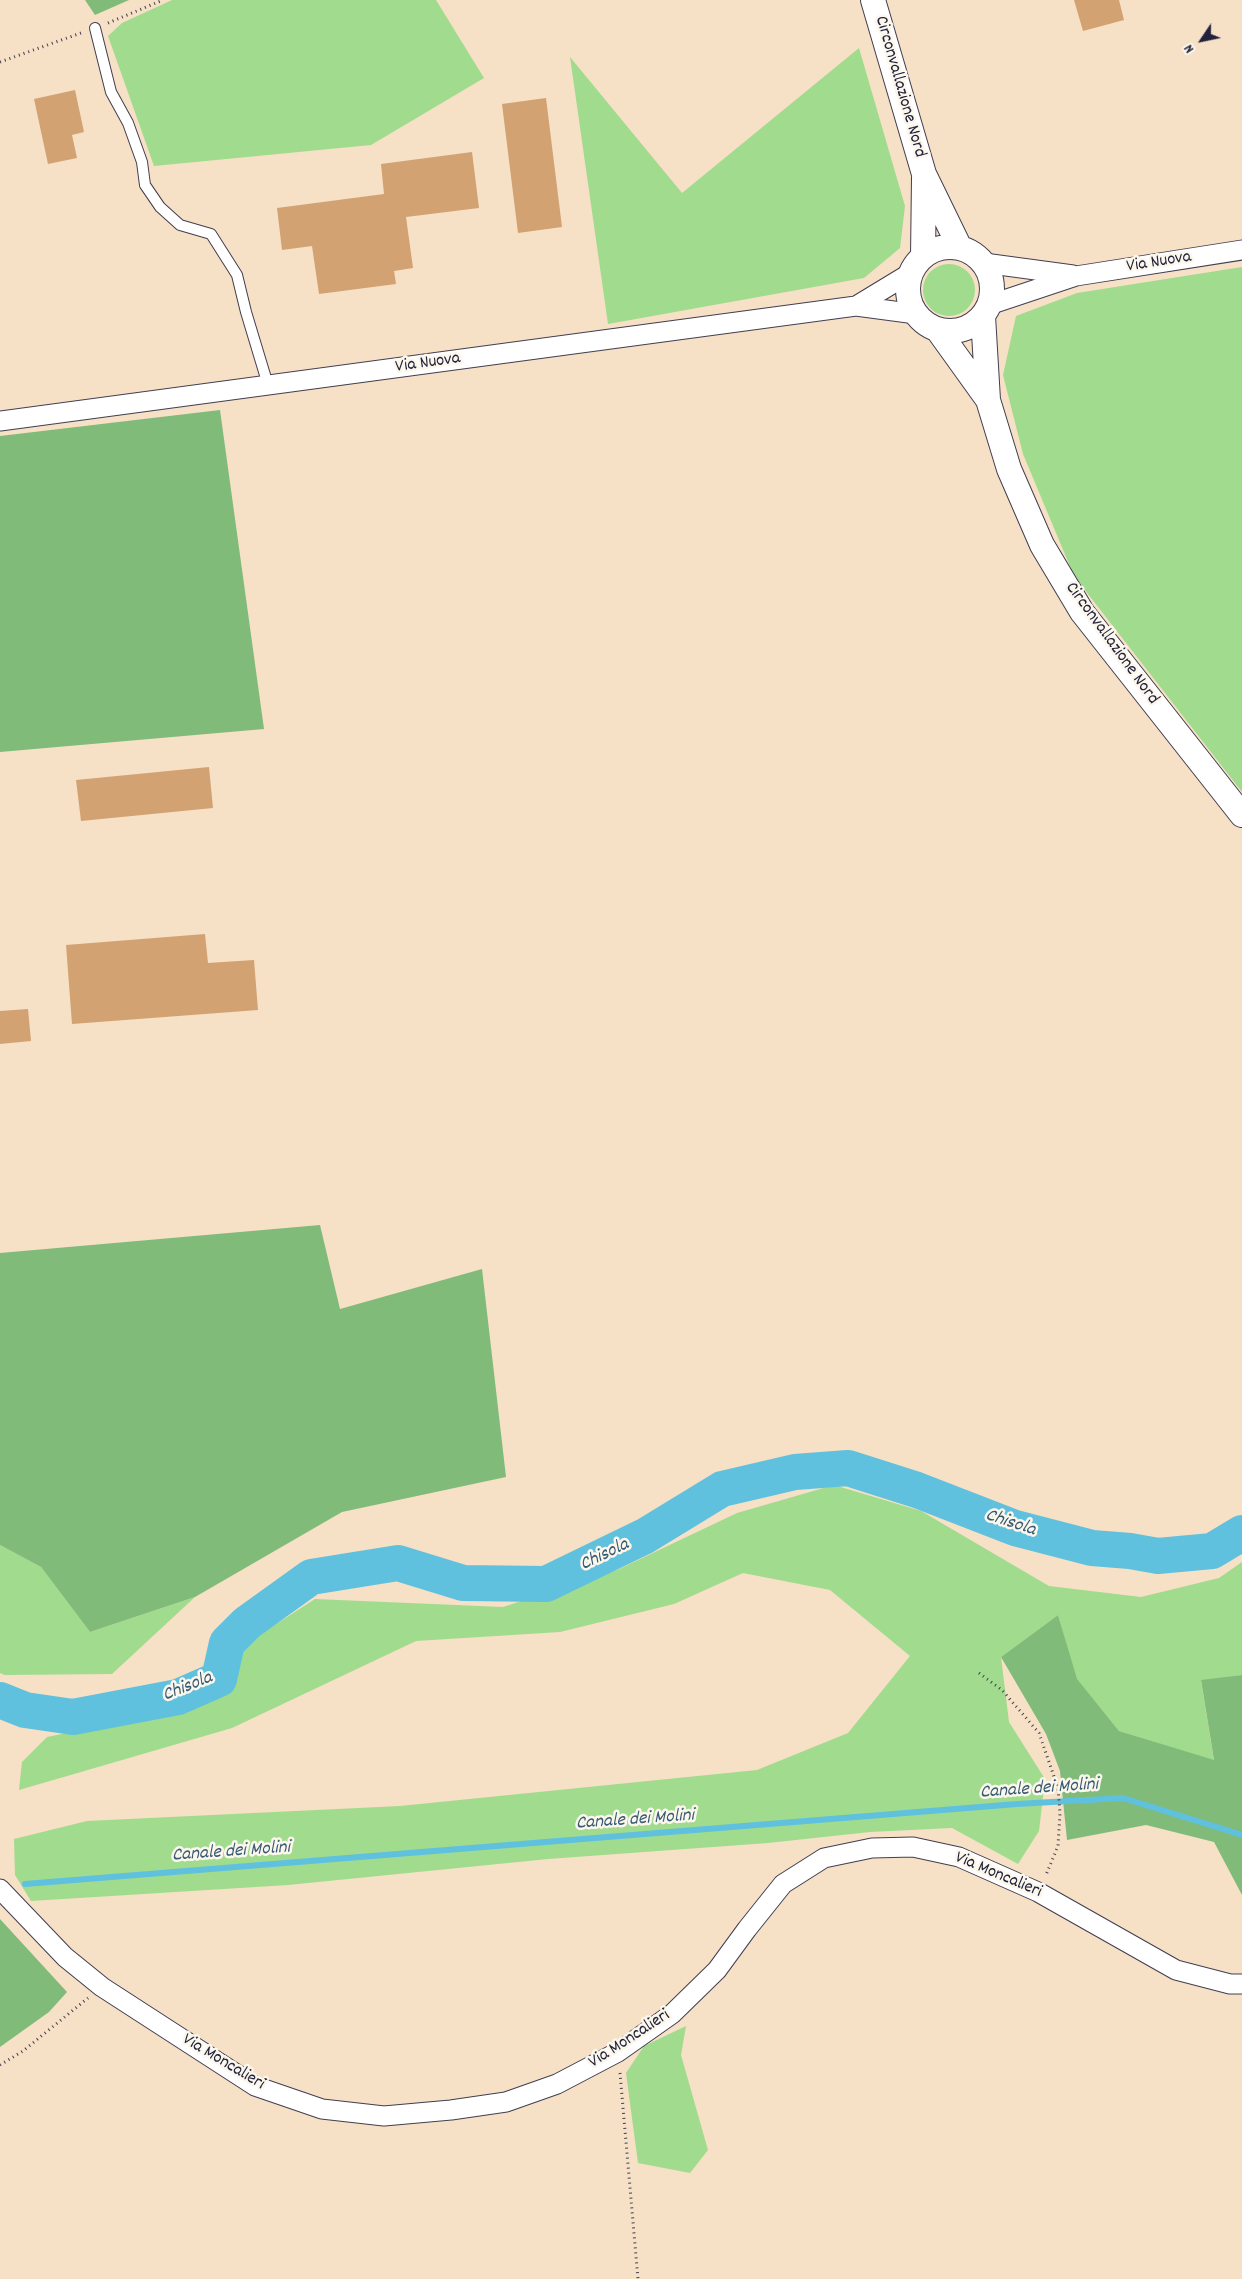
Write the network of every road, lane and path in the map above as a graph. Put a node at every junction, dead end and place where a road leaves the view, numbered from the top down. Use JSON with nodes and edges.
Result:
{"nodes":[{"id":1,"x":873,"y":0,"type":"edge"},
{"id":2,"x":95,"y":28,"type":"dead end"},
{"id":3,"x":924,"y":174,"type":"junction"},
{"id":4,"x":960,"y":248,"type":"junction"},
{"id":5,"x":1242,"y":250,"type":"edge"},
{"id":6,"x":984,"y":263,"type":"junction"},
{"id":7,"x":917,"y":264,"type":"junction"},
{"id":8,"x":1076,"y":276,"type":"junction"},
{"id":9,"x":856,"y":306,"type":"junction"},
{"id":10,"x":986,"y":310,"type":"junction"},
{"id":11,"x":916,"y":314,"type":"junction"},
{"id":12,"x":937,"y":329,"type":"junction"},
{"id":13,"x":268,"y":385,"type":"junction"},
{"id":14,"x":988,"y":400,"type":"junction"},
{"id":15,"x":0,"y":421,"type":"edge"},
{"id":16,"x":1242,"y":815,"type":"edge"},
{"id":17,"x":979,"y":1673,"type":"dead end"},
{"id":18,"x":0,"y":1889,"type":"edge"},
{"id":19,"x":1038,"y":1892,"type":"junction"},
{"id":20,"x":1242,"y":1984,"type":"edge"},
{"id":21,"x":102,"y":1987,"type":"junction"},
{"id":22,"x":618,"y":2052,"type":"junction"},
{"id":23,"x":0,"y":2065,"type":"edge"},
{"id":24,"x":638,"y":2279,"type":"edge"}],
"edges":[{"from":1,"to":3,"type":"street","name":"Circonvallazione Nord"},
{"from":2,"to":13,"type":"lane"},
{"from":3,"to":4,"type":"street","name":"Circonvallazione Nord"},
{"from":3,"to":7,"type":"street","name":"Circonvallazione Nord"},
{"from":4,"to":6,"type":"street"},
{"from":4,"to":7,"type":"street"},
{"from":5,"to":8,"type":"street","name":"Via Nuova"},
{"from":6,"to":8,"type":"street","name":"Via Nuova"},
{"from":6,"to":10,"type":"street"},
{"from":7,"to":9,"type":"street","name":"Via Nuova"},
{"from":7,"to":11,"type":"street"},
{"from":8,"to":10,"type":"street","name":"Via Nuova"},
{"from":9,"to":11,"type":"street","name":"Via Nuova"},
{"from":9,"to":13,"type":"street","name":"Via Nuova"},
{"from":10,"to":12,"type":"street"},
{"from":10,"to":14,"type":"street","name":"Circonvallazione Nord"},
{"from":11,"to":12,"type":"street"},
{"from":12,"to":14,"type":"street","name":"Circonvallazione Nord"},
{"from":13,"to":15,"type":"street","name":"Via Nuova"},
{"from":14,"to":16,"type":"street","name":"Circonvallazione Nord"},
{"from":17,"to":19,"type":"path"},
{"from":18,"to":21,"type":"street","name":"Via Moncalieri"},
{"from":19,"to":20,"type":"street","name":"Via Moncalieri"},
{"from":19,"to":22,"type":"street","name":"Via Moncalieri"},
{"from":21,"to":22,"type":"street","name":"Via Moncalieri"},
{"from":21,"to":23,"type":"path"},
{"from":22,"to":24,"type":"path"}]}
